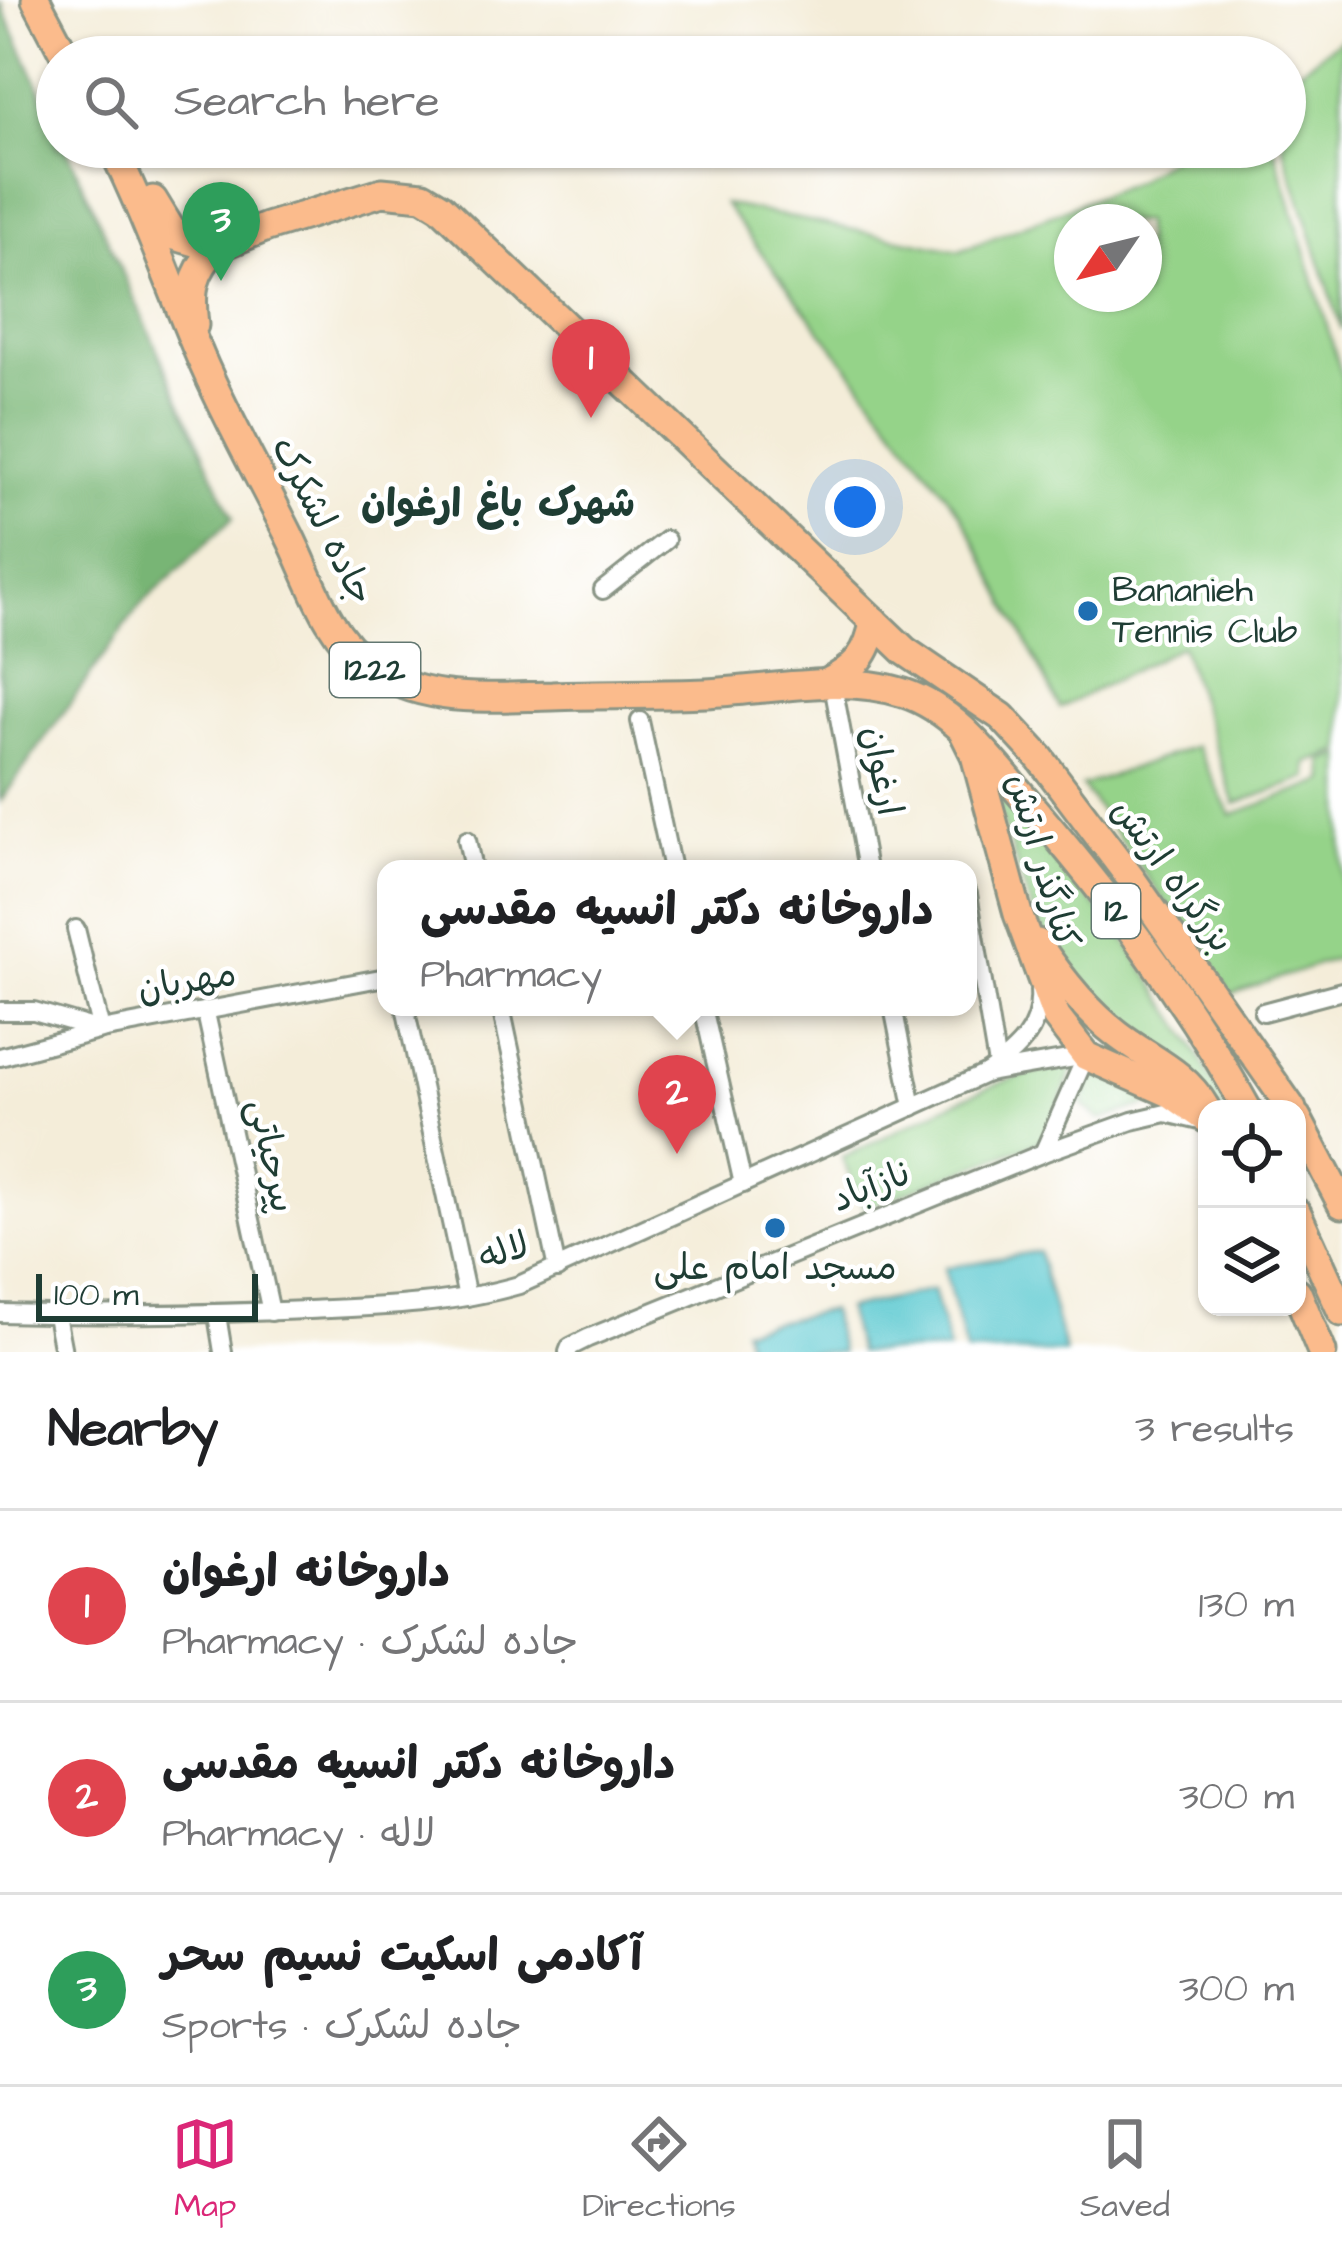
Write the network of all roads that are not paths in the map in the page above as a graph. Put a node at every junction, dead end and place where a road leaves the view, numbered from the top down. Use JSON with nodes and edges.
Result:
{"nodes":[{"id":1,"x":36,"y":0,"type":"edge"},
{"id":2,"x":57,"y":0,"type":"edge"},
{"id":3,"x":55,"y":36,"type":"edge"},
{"id":4,"x":75,"y":36,"type":"edge"},
{"id":5,"x":122,"y":168,"type":"edge"},
{"id":6,"x":139,"y":168,"type":"edge"},
{"id":7,"x":216,"y":248,"type":"junction"},
{"id":8,"x":202,"y":361,"type":"junction"},
{"id":9,"x":667,"y":540,"type":"dead end"},
{"id":10,"x":603,"y":590,"type":"dead end"},
{"id":11,"x":874,"y":621,"type":"junction"},
{"id":12,"x":827,"y":686,"type":"junction"},
{"id":13,"x":978,"y":700,"type":"junction"},
{"id":14,"x":640,"y":721,"type":"dead end"},
{"id":15,"x":963,"y":730,"type":"junction"},
{"id":16,"x":467,"y":839,"type":"dead end"},
{"id":17,"x":471,"y":860,"type":"edge"},
{"id":18,"x":670,"y":860,"type":"edge"},
{"id":19,"x":865,"y":860,"type":"edge"},
{"id":20,"x":1018,"y":914,"type":"junction"},
{"id":21,"x":76,"y":929,"type":"dead end"},
{"id":22,"x":977,"y":960,"type":"edge"},
{"id":23,"x":1037,"y":972,"type":"junction"},
{"id":24,"x":377,"y":979,"type":"edge"},
{"id":25,"x":1342,"y":991,"type":"edge"},
{"id":26,"x":0,"y":1011,"type":"edge"},
{"id":27,"x":1264,"y":1012,"type":"dead end"},
{"id":28,"x":206,"y":1013,"type":"junction"},
{"id":29,"x":407,"y":1016,"type":"edge"},
{"id":30,"x":504,"y":1016,"type":"edge"},
{"id":31,"x":705,"y":1016,"type":"edge"},
{"id":32,"x":895,"y":1016,"type":"edge"},
{"id":33,"x":101,"y":1030,"type":"junction"},
{"id":34,"x":1086,"y":1056,"type":"junction"},
{"id":35,"x":0,"y":1057,"type":"edge"},
{"id":36,"x":992,"y":1069,"type":"junction"},
{"id":37,"x":1198,"y":1100,"type":"edge"},
{"id":38,"x":1242,"y":1100,"type":"edge"},
{"id":39,"x":1286,"y":1100,"type":"edge"},
{"id":40,"x":913,"y":1107,"type":"junction"},
{"id":41,"x":1198,"y":1112,"type":"edge"},
{"id":42,"x":1198,"y":1117,"type":"edge"},
{"id":43,"x":1306,"y":1135,"type":"edge"},
{"id":44,"x":1043,"y":1153,"type":"junction"},
{"id":45,"x":743,"y":1184,"type":"junction"},
{"id":46,"x":1342,"y":1204,"type":"edge"},
{"id":47,"x":1306,"y":1233,"type":"edge"},
{"id":48,"x":557,"y":1269,"type":"junction"},
{"id":49,"x":466,"y":1298,"type":"junction"},
{"id":50,"x":271,"y":1312,"type":"junction"},
{"id":51,"x":1342,"y":1312,"type":"edge"},
{"id":52,"x":0,"y":1313,"type":"edge"},
{"id":53,"x":1306,"y":1314,"type":"edge"},
{"id":54,"x":56,"y":1315,"type":"junction"},
{"id":55,"x":218,"y":1315,"type":"junction"},
{"id":56,"x":1308,"y":1319,"type":"junction"},
{"id":57,"x":63,"y":1352,"type":"edge"},
{"id":58,"x":223,"y":1352,"type":"edge"},
{"id":59,"x":568,"y":1352,"type":"edge"},
{"id":60,"x":1322,"y":1352,"type":"edge"},
{"id":61,"x":1338,"y":1352,"type":"edge"}],
"edges":[{"from":1,"to":3,"type":"main road"},
{"from":2,"to":4,"type":"main road"},
{"from":5,"to":8,"type":"main road","name":"جاده لشکرک","number":"1222"},
{"from":6,"to":7,"type":"main road"},
{"from":7,"to":8,"type":"main road","number":"1222"},
{"from":7,"to":11,"type":"main road"},
{"from":8,"to":12,"type":"main road","name":"جاده لشکرک","number":"1222"},
{"from":9,"to":10,"type":"street"},
{"from":11,"to":12,"type":"main road"},
{"from":11,"to":13,"type":"main road","name":"بزرگراه ارتش"},
{"from":12,"to":15,"type":"main road","name":"جاده لشکرک","number":"1222"},
{"from":12,"to":19,"type":"street","name":"ارغوان"},
{"from":13,"to":15,"type":"main road"},
{"from":13,"to":39,"type":"main road","name":"بزرگراه ارتش","number":"12"},
{"from":14,"to":18,"type":"street"},
{"from":15,"to":20,"type":"main road","name":"کنارگذر ارتش"},
{"from":15,"to":38,"type":"main road","name":"بزرگراه ارتش","number":"12"},
{"from":16,"to":17,"type":"street"},
{"from":20,"to":23,"type":"main road","name":"کنارگذر ارتش"},
{"from":20,"to":37,"type":"main road"},
{"from":21,"to":33,"type":"street"},
{"from":22,"to":36,"type":"street"},
{"from":23,"to":34,"type":"main road","name":"کنارگذر ارتش"},
{"from":23,"to":36,"type":"street","name":"لاله"},
{"from":24,"to":28,"type":"street","name":"مهربان"},
{"from":25,"to":27,"type":"street"},
{"from":26,"to":33,"type":"street"},
{"from":28,"to":33,"type":"street","name":"مهربان"},
{"from":28,"to":50,"type":"street","name":"پیرحیاتی"},
{"from":29,"to":49,"type":"street"},
{"from":30,"to":48,"type":"street"},
{"from":31,"to":45,"type":"street"},
{"from":32,"to":40,"type":"street"},
{"from":33,"to":35,"type":"street","name":"مهربان"},
{"from":34,"to":36,"type":"street","name":"لاله"},
{"from":34,"to":41,"type":"main road"},
{"from":34,"to":44,"type":"street"},
{"from":36,"to":40,"type":"street","name":"لاله"},
{"from":40,"to":45,"type":"street","name":"لاله"},
{"from":42,"to":44,"type":"street","name":"نازآباد"},
{"from":43,"to":46,"type":"main road"},
{"from":44,"to":59,"type":"street","name":"نازآباد"},
{"from":45,"to":48,"type":"street","name":"لاله"},
{"from":47,"to":51,"type":"main road"},
{"from":48,"to":49,"type":"street","name":"لاله"},
{"from":49,"to":50,"type":"street","name":"لاله"},
{"from":50,"to":55,"type":"street","name":"لاله"},
{"from":52,"to":54,"type":"street","name":"لاله"},
{"from":53,"to":56,"type":"main road"},
{"from":54,"to":55,"type":"street","name":"لاله"},
{"from":54,"to":57,"type":"street"},
{"from":55,"to":58,"type":"street"},
{"from":56,"to":60,"type":"main road"},
{"from":56,"to":61,"type":"main road"}]}
